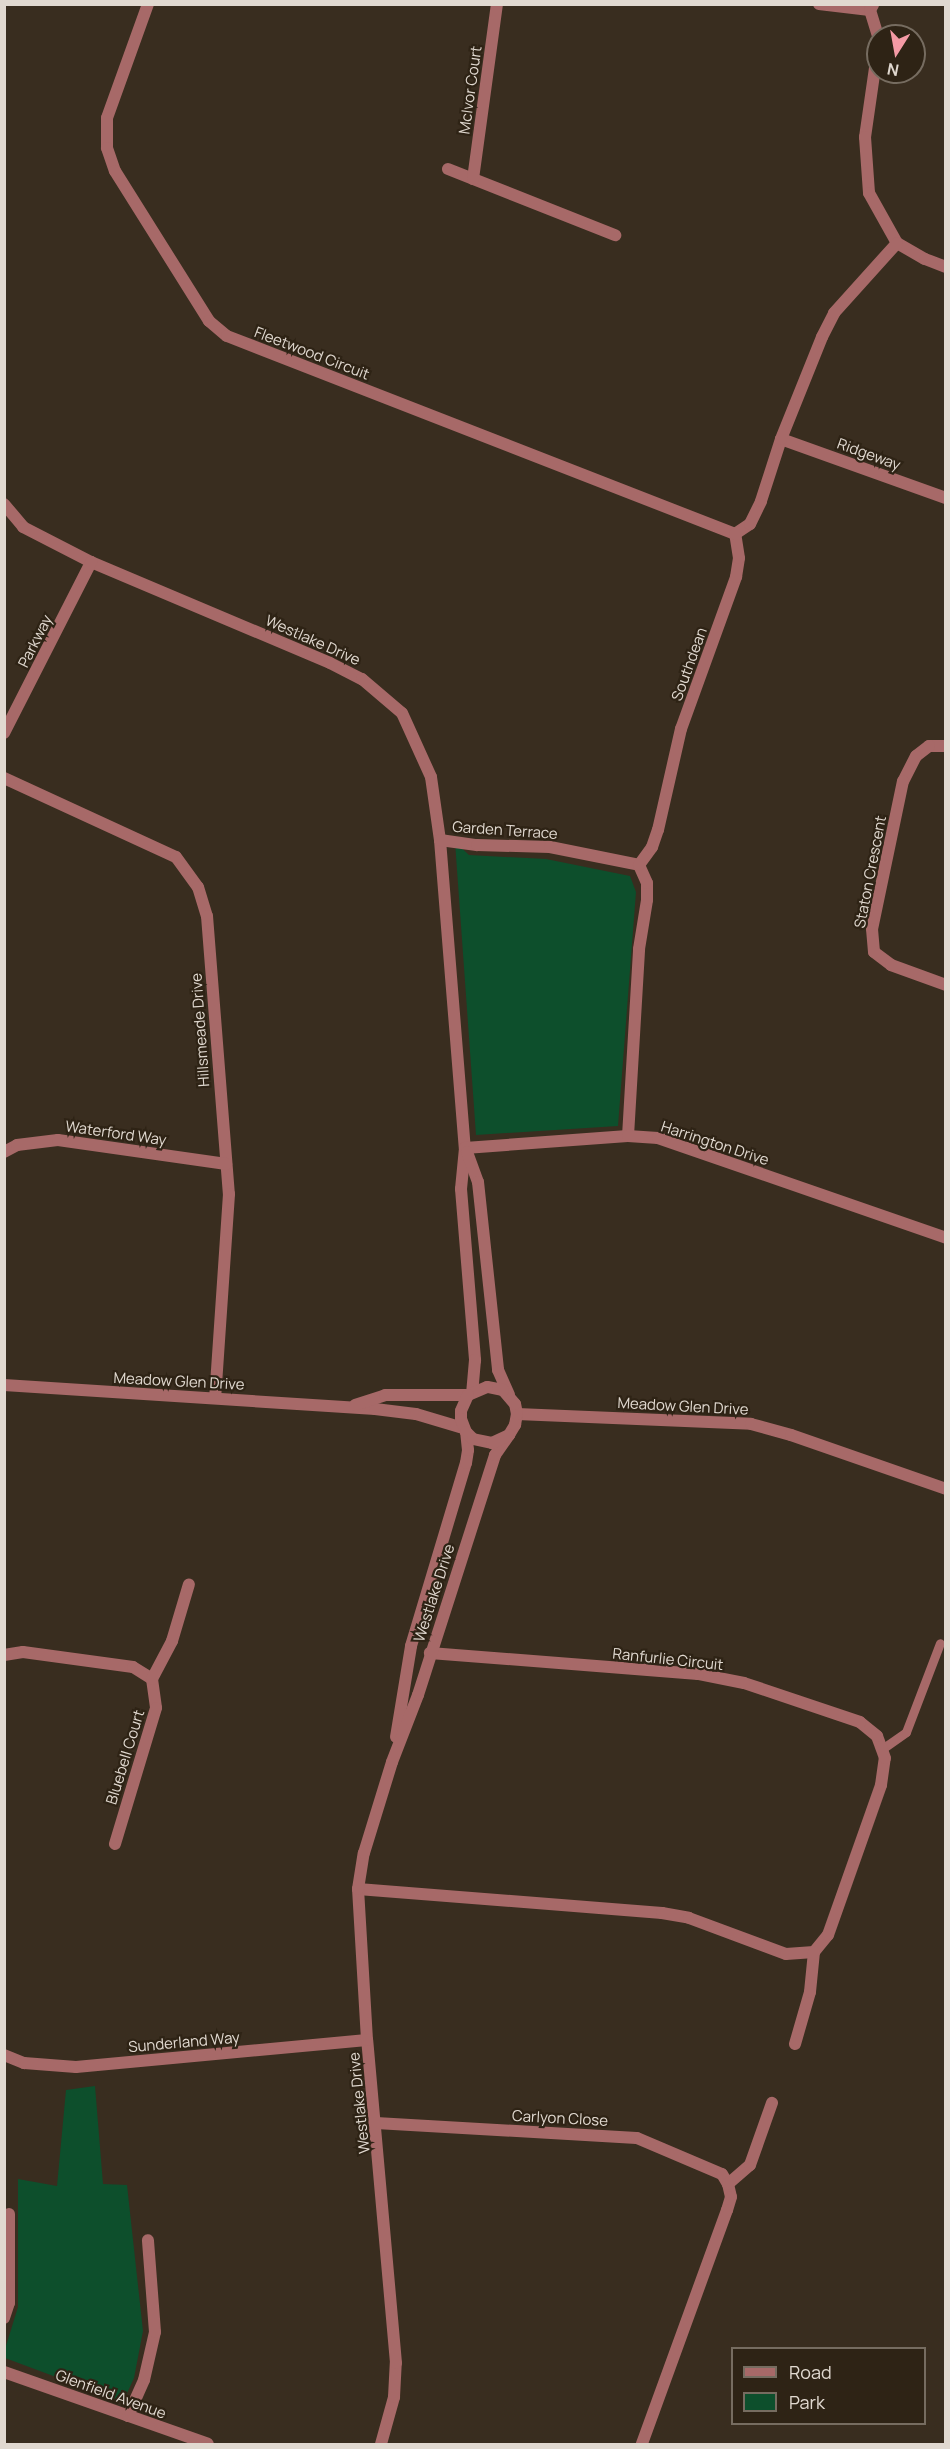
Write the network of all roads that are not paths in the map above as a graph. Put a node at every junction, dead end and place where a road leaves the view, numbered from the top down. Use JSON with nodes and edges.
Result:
{"nodes":[{"id":1,"x":148,"y":4,"type":"edge"},
{"id":2,"x":497,"y":4,"type":"edge"},
{"id":3,"x":819,"y":4,"type":"edge"},
{"id":4,"x":872,"y":7,"type":"edge"},
{"id":5,"x":876,"y":24,"type":"edge"},
{"id":6,"x":873,"y":84,"type":"edge"},
{"id":7,"x":448,"y":169,"type":"dead end"},
{"id":8,"x":473,"y":179,"type":"junction"},
{"id":9,"x":615,"y":235,"type":"dead end"},
{"id":10,"x":897,"y":243,"type":"junction"},
{"id":11,"x":945,"y":267,"type":"edge"},
{"id":12,"x":782,"y":439,"type":"junction"},
{"id":13,"x":945,"y":498,"type":"edge"},
{"id":14,"x":4,"y":504,"type":"edge"},
{"id":15,"x":735,"y":534,"type":"junction"},
{"id":16,"x":91,"y":562,"type":"junction"},
{"id":17,"x":4,"y":733,"type":"edge"},
{"id":18,"x":945,"y":746,"type":"edge"},
{"id":19,"x":4,"y":778,"type":"edge"},
{"id":20,"x":440,"y":840,"type":"junction"},
{"id":21,"x":639,"y":865,"type":"junction"},
{"id":22,"x":945,"y":985,"type":"edge"},
{"id":23,"x":628,"y":1136,"type":"junction"},
{"id":24,"x":465,"y":1148,"type":"junction"},
{"id":25,"x":4,"y":1152,"type":"edge"},
{"id":26,"x":226,"y":1164,"type":"junction"},
{"id":27,"x":945,"y":1238,"type":"edge"},
{"id":28,"x":4,"y":1385,"type":"edge"},
{"id":29,"x":470,"y":1394,"type":"junction"},
{"id":30,"x":509,"y":1395,"type":"junction"},
{"id":31,"x":215,"y":1398,"type":"junction"},
{"id":32,"x":351,"y":1406,"type":"junction"},
{"id":33,"x":517,"y":1414,"type":"junction"},
{"id":34,"x":465,"y":1430,"type":"junction"},
{"id":35,"x":509,"y":1435,"type":"junction"},
{"id":36,"x":945,"y":1488,"type":"edge"},
{"id":37,"x":189,"y":1584,"type":"dead end"},
{"id":38,"x":940,"y":1643,"type":"dead end"},
{"id":39,"x":430,"y":1653,"type":"junction"},
{"id":40,"x":4,"y":1655,"type":"edge"},
{"id":41,"x":152,"y":1679,"type":"junction"},
{"id":42,"x":882,"y":1749,"type":"junction"},
{"id":43,"x":392,"y":1762,"type":"junction"},
{"id":44,"x":115,"y":1844,"type":"dead end"},
{"id":45,"x":358,"y":1889,"type":"junction"},
{"id":46,"x":814,"y":1952,"type":"junction"},
{"id":47,"x":367,"y":2040,"type":"junction"},
{"id":48,"x":795,"y":2044,"type":"dead end"},
{"id":49,"x":4,"y":2055,"type":"edge"},
{"id":50,"x":772,"y":2103,"type":"dead end"},
{"id":51,"x":376,"y":2123,"type":"junction"},
{"id":52,"x":728,"y":2184,"type":"junction"},
{"id":53,"x":9,"y":2214,"type":"dead end"},
{"id":54,"x":148,"y":2240,"type":"dead end"},
{"id":55,"x":4,"y":2318,"type":"edge"},
{"id":56,"x":4,"y":2372,"type":"edge"},
{"id":57,"x":128,"y":2416,"type":"junction"},
{"id":58,"x":208,"y":2445,"type":"edge"},
{"id":59,"x":381,"y":2445,"type":"edge"},
{"id":60,"x":642,"y":2445,"type":"edge"}],
"edges":[{"from":1,"to":15,"type":"street","name":"Fleetwood Circuit"},
{"from":2,"to":8,"type":"street","name":"McIvor Court"},
{"from":3,"to":4,"type":"street"},
{"from":4,"to":5,"type":"street"},
{"from":6,"to":10,"type":"street"},
{"from":7,"to":8,"type":"street"},
{"from":8,"to":9,"type":"street"},
{"from":10,"to":11,"type":"street"},
{"from":10,"to":12,"type":"street"},
{"from":12,"to":13,"type":"street","name":"Ridgeway"},
{"from":12,"to":15,"type":"street"},
{"from":14,"to":16,"type":"street","name":"Westlake Drive"},
{"from":15,"to":21,"type":"street","name":"Southdean"},
{"from":16,"to":17,"type":"street","name":"Parkway"},
{"from":16,"to":20,"type":"street","name":"Westlake Drive"},
{"from":18,"to":22,"type":"street","name":"Staton Crescent"},
{"from":19,"to":26,"type":"street","name":"Hillsmeade Drive"},
{"from":20,"to":21,"type":"street","name":"Garden Terrace"},
{"from":20,"to":24,"type":"street","name":"Westlake Drive"},
{"from":21,"to":23,"type":"street"},
{"from":23,"to":24,"type":"street","name":"Harrington Drive"},
{"from":23,"to":27,"type":"street","name":"Harrington Drive"},
{"from":24,"to":29,"type":"street","name":"Westlake Drive"},
{"from":24,"to":30,"type":"street","name":"Westlake Drive"},
{"from":25,"to":26,"type":"street","name":"Waterford Way"},
{"from":26,"to":31,"type":"street","name":"Hillsmeade Drive"},
{"from":28,"to":31,"type":"street","name":"Meadow Glen Drive"},
{"from":29,"to":30,"type":"street"},
{"from":29,"to":32,"type":"street","name":"Meadow Glen Drive"},
{"from":29,"to":34,"type":"street"},
{"from":30,"to":33,"type":"street"},
{"from":31,"to":32,"type":"street","name":"Meadow Glen Drive"},
{"from":32,"to":34,"type":"street","name":"Meadow Glen Drive"},
{"from":33,"to":35,"type":"street"},
{"from":33,"to":36,"type":"street","name":"Meadow Glen Drive"},
{"from":34,"to":35,"type":"street"},
{"from":34,"to":43,"type":"street","name":"Westlake Drive"},
{"from":35,"to":39,"type":"street","name":"Westlake Drive"},
{"from":37,"to":41,"type":"street"},
{"from":38,"to":42,"type":"lane"},
{"from":39,"to":42,"type":"street","name":"Ranfurlie Circuit"},
{"from":39,"to":43,"type":"street","name":"Westlake Drive"},
{"from":40,"to":41,"type":"street"},
{"from":41,"to":44,"type":"street","name":"Bluebell Court"},
{"from":42,"to":46,"type":"street"},
{"from":43,"to":45,"type":"street","name":"Westlake Drive"},
{"from":45,"to":46,"type":"street"},
{"from":45,"to":47,"type":"street","name":"Westlake Drive"},
{"from":46,"to":48,"type":"street"},
{"from":47,"to":49,"type":"street","name":"Sunderland Way"},
{"from":47,"to":51,"type":"street","name":"Westlake Drive"},
{"from":50,"to":52,"type":"street"},
{"from":51,"to":52,"type":"street","name":"Carlyon Close"},
{"from":51,"to":59,"type":"street","name":"Westlake Drive"},
{"from":52,"to":60,"type":"street"},
{"from":53,"to":55,"type":"street"},
{"from":54,"to":57,"type":"street"},
{"from":56,"to":57,"type":"street","name":"Glenfield Avenue"},
{"from":57,"to":58,"type":"street","name":"Glenfield Avenue"}]}
